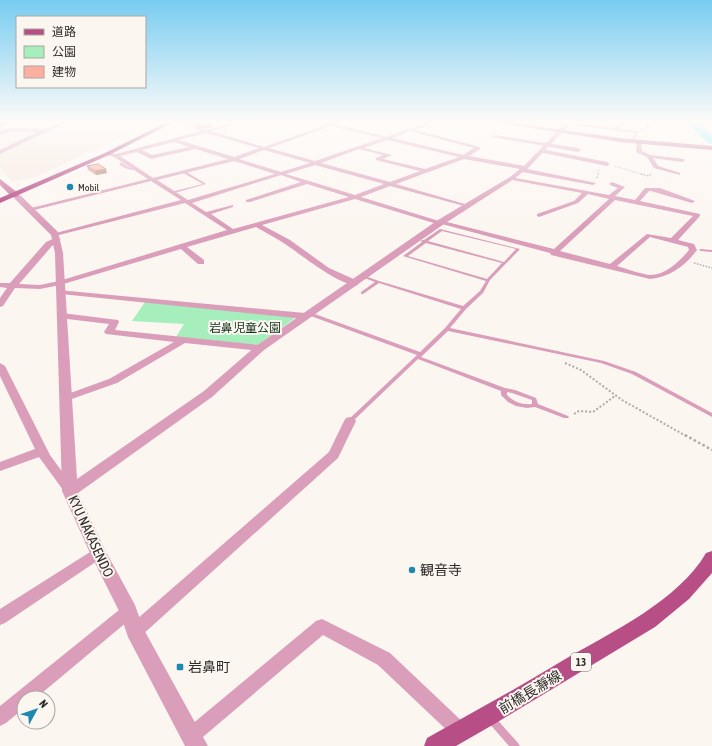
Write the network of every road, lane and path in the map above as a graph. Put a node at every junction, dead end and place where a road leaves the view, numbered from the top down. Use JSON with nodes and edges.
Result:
{"nodes":[{"id":1,"x":94,"y":156,"type":"edge"},
{"id":2,"x":103,"y":156,"type":"edge"},
{"id":3,"x":116,"y":156,"type":"edge"},
{"id":4,"x":224,"y":156,"type":"edge"},
{"id":5,"x":243,"y":156,"type":"edge"},
{"id":6,"x":291,"y":156,"type":"edge"},
{"id":7,"x":337,"y":156,"type":"edge"},
{"id":8,"x":387,"y":156,"type":"edge"},
{"id":9,"x":459,"y":156,"type":"edge"},
{"id":10,"x":536,"y":156,"type":"edge"},
{"id":11,"x":575,"y":156,"type":"edge"},
{"id":12,"x":649,"y":156,"type":"joint"},
{"id":13,"x":464,"y":157,"type":"junction"},
{"id":14,"x":234,"y":159,"type":"junction"},
{"id":15,"x":682,"y":160,"type":"dead end"},
{"id":16,"x":316,"y":163,"type":"junction"},
{"id":17,"x":122,"y":164,"type":"dead end"},
{"id":18,"x":607,"y":164,"type":"joint"},
{"id":19,"x":656,"y":167,"type":"junction"},
{"id":20,"x":134,"y":168,"type":"junction"},
{"id":21,"x":523,"y":169,"type":"junction"},
{"id":22,"x":425,"y":171,"type":"junction"},
{"id":23,"x":184,"y":172,"type":"junction"},
{"id":24,"x":281,"y":174,"type":"junction"},
{"id":25,"x":678,"y":174,"type":"dead end"},
{"id":26,"x":512,"y":178,"type":"junction"},
{"id":27,"x":151,"y":180,"type":"junction"},
{"id":28,"x":0,"y":181,"type":"edge"},
{"id":29,"x":307,"y":182,"type":"junction"},
{"id":30,"x":592,"y":183,"type":"dead end"},
{"id":31,"x":390,"y":184,"type":"junction"},
{"id":32,"x":612,"y":184,"type":"dead end"},
{"id":33,"x":587,"y":192,"type":"junction"},
{"id":34,"x":13,"y":193,"type":"junction"},
{"id":35,"x":172,"y":193,"type":"junction"},
{"id":36,"x":0,"y":195,"type":"edge"},
{"id":37,"x":355,"y":197,"type":"junction"},
{"id":38,"x":612,"y":198,"type":"junction"},
{"id":39,"x":0,"y":201,"type":"edge"},
{"id":40,"x":248,"y":201,"type":"dead end"},
{"id":41,"x":692,"y":201,"type":"dead end"},
{"id":42,"x":187,"y":202,"type":"junction"},
{"id":43,"x":636,"y":202,"type":"junction"},
{"id":44,"x":231,"y":206,"type":"dead end"},
{"id":45,"x":466,"y":206,"type":"junction"},
{"id":46,"x":30,"y":209,"type":"junction"},
{"id":47,"x":205,"y":214,"type":"junction"},
{"id":48,"x":539,"y":216,"type":"dead end"},
{"id":49,"x":440,"y":223,"type":"junction"},
{"id":50,"x":256,"y":224,"type":"junction"},
{"id":51,"x":232,"y":231,"type":"junction"},
{"id":52,"x":56,"y":236,"type":"junction"},
{"id":53,"x":421,"y":240,"type":"junction"},
{"id":54,"x":673,"y":240,"type":"junction"},
{"id":55,"x":182,"y":246,"type":"junction"},
{"id":56,"x":701,"y":250,"type":"dead end"},
{"id":57,"x":712,"y":252,"type":"edge"},
{"id":58,"x":554,"y":253,"type":"junction"},
{"id":59,"x":201,"y":262,"type":"dead end"},
{"id":60,"x":505,"y":263,"type":"junction"},
{"id":61,"x":696,"y":264,"type":"dead end"},
{"id":62,"x":611,"y":267,"type":"junction"},
{"id":63,"x":712,"y":268,"type":"edge"},
{"id":64,"x":360,"y":280,"type":"junction"},
{"id":65,"x":488,"y":280,"type":"junction"},
{"id":66,"x":378,"y":282,"type":"junction"},
{"id":67,"x":0,"y":286,"type":"edge"},
{"id":68,"x":12,"y":286,"type":"junction"},
{"id":69,"x":60,"y":287,"type":"junction"},
{"id":70,"x":362,"y":293,"type":"dead end"},
{"id":71,"x":0,"y":304,"type":"edge"},
{"id":72,"x":464,"y":308,"type":"junction"},
{"id":73,"x":307,"y":315,"type":"junction"},
{"id":74,"x":62,"y":316,"type":"junction"},
{"id":75,"x":447,"y":329,"type":"junction"},
{"id":76,"x":183,"y":340,"type":"junction"},
{"id":77,"x":260,"y":348,"type":"junction"},
{"id":78,"x":418,"y":356,"type":"junction"},
{"id":79,"x":560,"y":361,"type":"dead end"},
{"id":80,"x":0,"y":366,"type":"edge"},
{"id":81,"x":504,"y":390,"type":"junction"},
{"id":82,"x":615,"y":396,"type":"junction"},
{"id":83,"x":66,"y":398,"type":"junction"},
{"id":84,"x":535,"y":405,"type":"junction"},
{"id":85,"x":712,"y":415,"type":"edge"},
{"id":86,"x":566,"y":417,"type":"joint"},
{"id":87,"x":350,"y":421,"type":"joint"},
{"id":88,"x":712,"y":450,"type":"edge"},
{"id":89,"x":42,"y":451,"type":"junction"},
{"id":90,"x":0,"y":467,"type":"edge"},
{"id":91,"x":70,"y":491,"type":"junction"},
{"id":92,"x":98,"y":553,"type":"junction"},
{"id":93,"x":712,"y":558,"type":"edge"},
{"id":94,"x":129,"y":611,"type":"junction"},
{"id":95,"x":0,"y":618,"type":"edge"},
{"id":96,"x":135,"y":631,"type":"junction"},
{"id":97,"x":489,"y":716,"type":"junction"},
{"id":98,"x":0,"y":717,"type":"edge"},
{"id":99,"x":460,"y":731,"type":"junction"},
{"id":100,"x":194,"y":741,"type":"edge"},
{"id":101,"x":435,"y":746,"type":"edge"},
{"id":102,"x":515,"y":746,"type":"edge"}],
"edges":[{"from":1,"to":34,"type":"highway"},
{"from":2,"to":34,"type":"highway"},
{"from":3,"to":20,"type":"street"},
{"from":4,"to":14,"type":"street"},
{"from":5,"to":14,"type":"street"},
{"from":6,"to":16,"type":"street"},
{"from":7,"to":16,"type":"street"},
{"from":8,"to":22,"type":"street"},
{"from":9,"to":13,"type":"street"},
{"from":10,"to":21,"type":"street"},
{"from":11,"to":18,"type":"street"},
{"from":12,"to":15,"type":"street"},
{"from":12,"to":19,"type":"street"},
{"from":13,"to":21,"type":"street"},
{"from":13,"to":22,"type":"street"},
{"from":14,"to":23,"type":"street"},
{"from":14,"to":24,"type":"street"},
{"from":16,"to":24,"type":"street"},
{"from":16,"to":31,"type":"street"},
{"from":17,"to":20,"type":"lane"},
{"from":18,"to":19,"type":"path"},
{"from":19,"to":25,"type":"street"},
{"from":20,"to":27,"type":"street"},
{"from":21,"to":26,"type":"street"},
{"from":21,"to":30,"type":"street"},
{"from":22,"to":31,"type":"street"},
{"from":23,"to":27,"type":"street"},
{"from":23,"to":35,"type":"lane"},
{"from":24,"to":29,"type":"street"},
{"from":24,"to":42,"type":"street"},
{"from":26,"to":33,"type":"street"},
{"from":26,"to":45,"type":"street"},
{"from":27,"to":35,"type":"street"},
{"from":27,"to":46,"type":"street"},
{"from":28,"to":34,"type":"main road"},
{"from":29,"to":37,"type":"street"},
{"from":29,"to":40,"type":"street"},
{"from":31,"to":37,"type":"street"},
{"from":31,"to":45,"type":"street"},
{"from":32,"to":38,"type":"street"},
{"from":33,"to":38,"type":"street"},
{"from":33,"to":48,"type":"street"},
{"from":34,"to":36,"type":"highway"},
{"from":34,"to":39,"type":"highway"},
{"from":34,"to":46,"type":"street"},
{"from":35,"to":42,"type":"street"},
{"from":37,"to":49,"type":"street"},
{"from":37,"to":50,"type":"street"},
{"from":38,"to":43,"type":"street"},
{"from":38,"to":58,"type":"street"},
{"from":41,"to":43,"type":"street"},
{"from":42,"to":47,"type":"street"},
{"from":42,"to":52,"type":"street"},
{"from":43,"to":54,"type":"street"},
{"from":44,"to":47,"type":"street"},
{"from":45,"to":49,"type":"street"},
{"from":46,"to":52,"type":"street"},
{"from":47,"to":51,"type":"street"},
{"from":49,"to":53,"type":"street"},
{"from":49,"to":58,"type":"street"},
{"from":50,"to":51,"type":"street"},
{"from":50,"to":64,"type":"street"},
{"from":51,"to":55,"type":"street"},
{"from":52,"to":68,"type":"street"},
{"from":52,"to":69,"type":"street","name":"KYU NAKASENDO"},
{"from":53,"to":60,"type":"lane"},
{"from":53,"to":60,"type":"lane"},
{"from":53,"to":64,"type":"street"},
{"from":53,"to":65,"type":"lane"},
{"from":54,"to":62,"type":"street"},
{"from":54,"to":62,"type":"street"},
{"from":55,"to":59,"type":"street"},
{"from":55,"to":69,"type":"street"},
{"from":56,"to":57,"type":"lane"},
{"from":58,"to":62,"type":"street"},
{"from":60,"to":65,"type":"lane"},
{"from":61,"to":63,"type":"path"},
{"from":64,"to":66,"type":"lane"},
{"from":64,"to":73,"type":"street"},
{"from":65,"to":72,"type":"lane"},
{"from":66,"to":70,"type":"lane"},
{"from":66,"to":72,"type":"lane"},
{"from":67,"to":68,"type":"street"},
{"from":68,"to":69,"type":"street"},
{"from":68,"to":71,"type":"street"},
{"from":69,"to":73,"type":"street"},
{"from":69,"to":74,"type":"street","name":"KYU NAKASENDO"},
{"from":72,"to":75,"type":"lane"},
{"from":73,"to":77,"type":"street"},
{"from":73,"to":78,"type":"lane"},
{"from":74,"to":76,"type":"street"},
{"from":74,"to":83,"type":"street","name":"KYU NAKASENDO"},
{"from":75,"to":78,"type":"lane"},
{"from":75,"to":85,"type":"lane"},
{"from":76,"to":77,"type":"street"},
{"from":76,"to":83,"type":"street"},
{"from":77,"to":91,"type":"street"},
{"from":78,"to":81,"type":"lane"},
{"from":78,"to":87,"type":"lane"},
{"from":79,"to":82,"type":"path"},
{"from":80,"to":89,"type":"street"},
{"from":81,"to":84,"type":"lane"},
{"from":81,"to":84,"type":"lane"},
{"from":82,"to":86,"type":"path"},
{"from":82,"to":88,"type":"path"},
{"from":83,"to":91,"type":"street","name":"KYU NAKASENDO"},
{"from":84,"to":86,"type":"lane"},
{"from":87,"to":96,"type":"street"},
{"from":89,"to":90,"type":"street"},
{"from":89,"to":91,"type":"street"},
{"from":91,"to":92,"type":"street","name":"KYU NAKASENDO"},
{"from":92,"to":94,"type":"street","name":"KYU NAKASENDO"},
{"from":92,"to":95,"type":"street"},
{"from":93,"to":97,"type":"main road","name":"前橋長瀞線","number":"13"},
{"from":94,"to":96,"type":"street","name":"KYU NAKASENDO"},
{"from":94,"to":98,"type":"street"},
{"from":96,"to":100,"type":"street","name":"KYU NAKASENDO"},
{"from":97,"to":99,"type":"main road","name":"前橋長瀞線","number":"13"},
{"from":97,"to":102,"type":"lane"},
{"from":99,"to":100,"type":"street"},
{"from":99,"to":101,"type":"main road","name":"前橋長瀞線","number":"13"}]}
